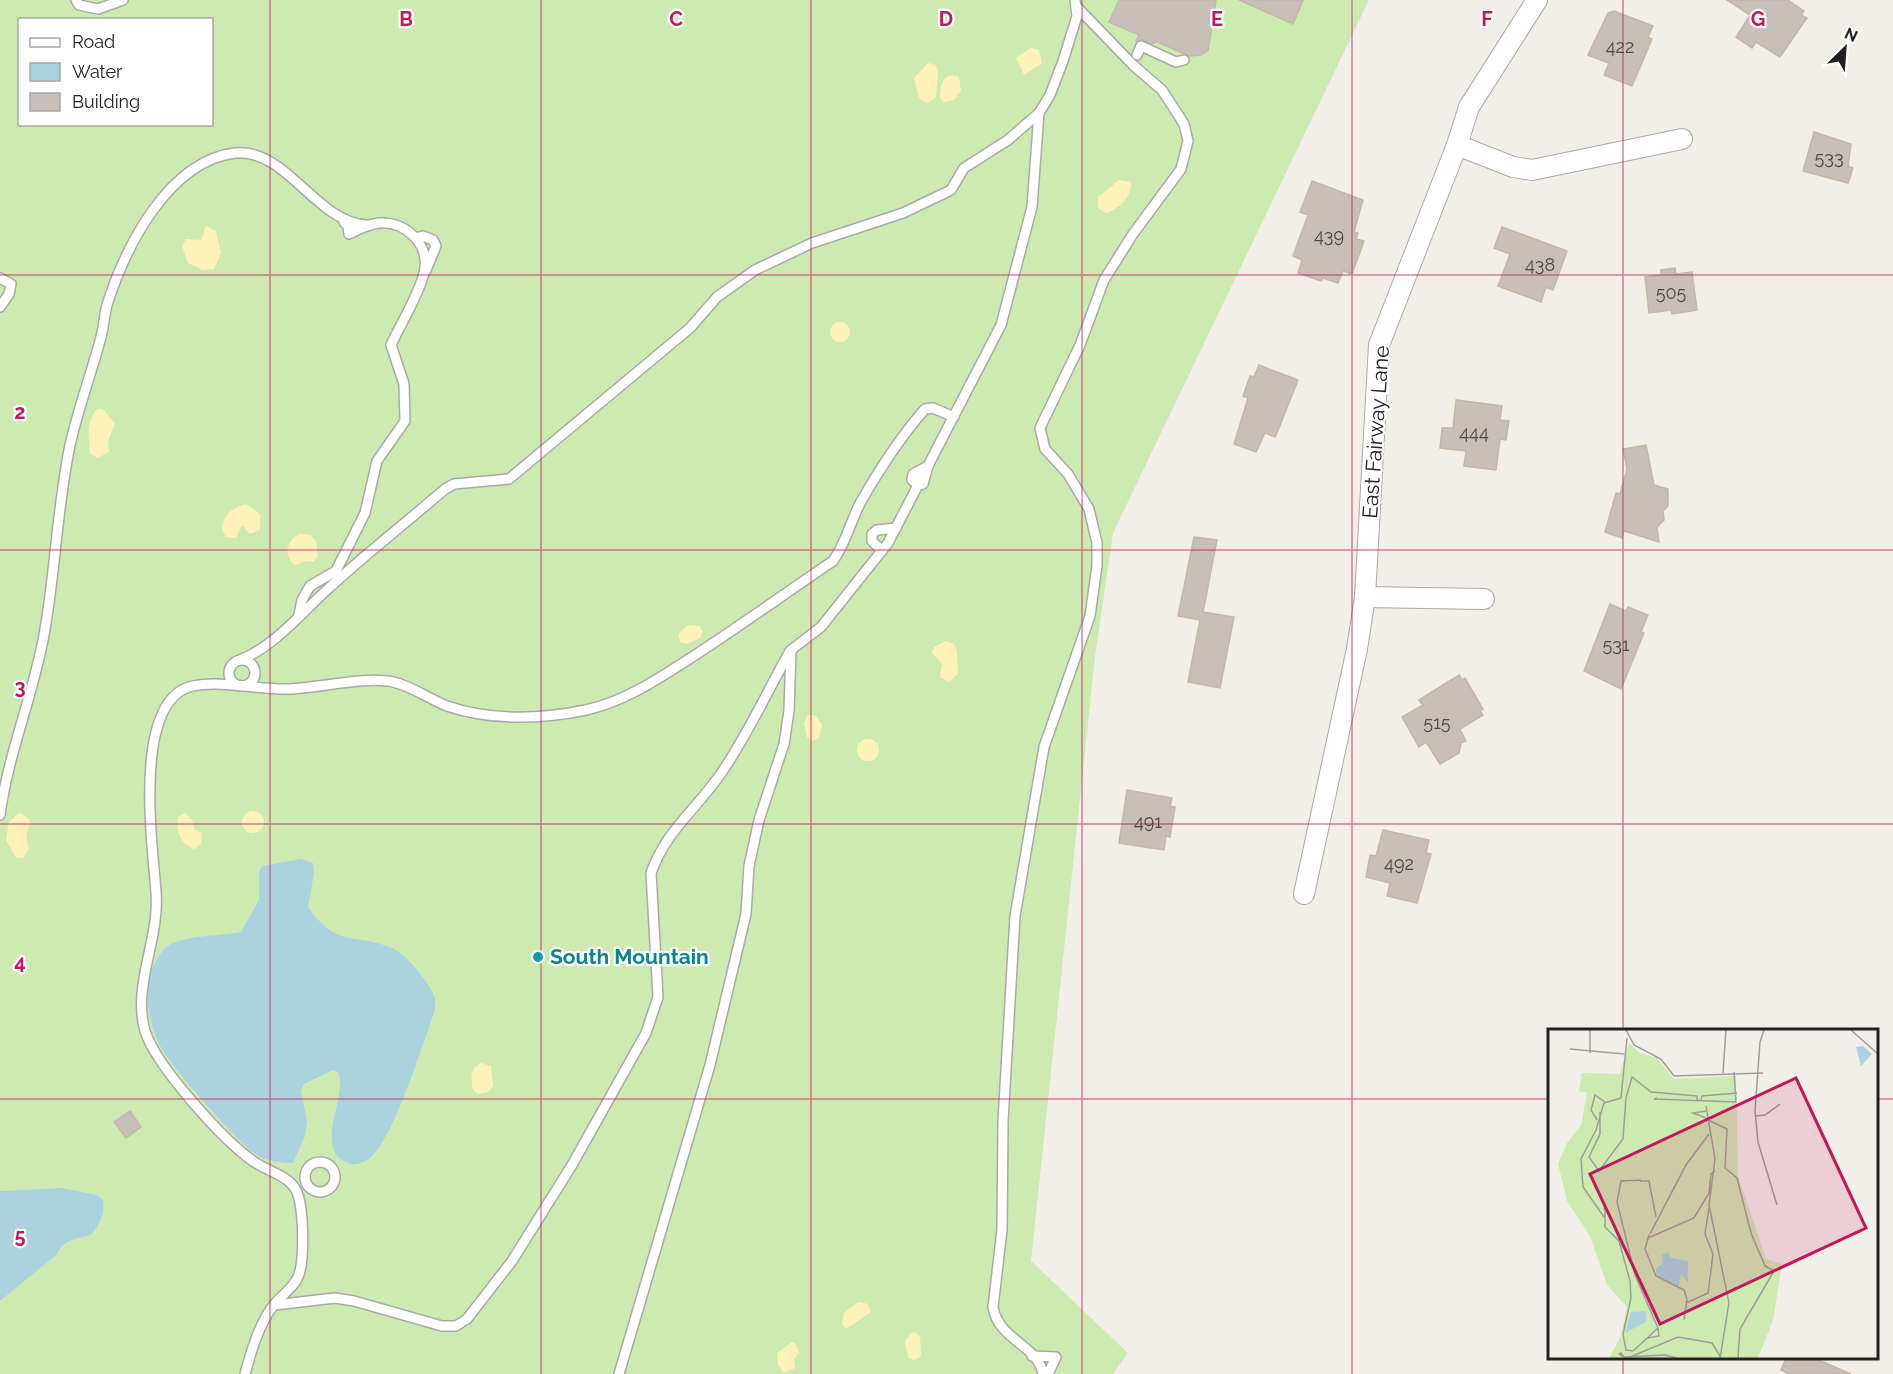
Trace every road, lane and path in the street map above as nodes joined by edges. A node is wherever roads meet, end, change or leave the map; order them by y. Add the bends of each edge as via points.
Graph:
1 (76, 0) edge
2 (123, 0) edge
3 (1537, 0) edge
4 (1077, 4) edge
5 (1123, 54) junction
6 (1137, 54) junction
7 (1184, 60) dead end
8 (1141, 72) junction
9 (1039, 113) junction
10 (1682, 139) dead end
11 (1457, 145) junction
12 (416, 238) junction
13 (424, 273) junction
14 (0, 279) edge
15 (0, 307) edge
16 (954, 417) junction
17 (896, 528) junction
18 (882, 551) junction
19 (327, 589) junction
20 (1365, 597) junction
21 (1484, 599) dead end
22 (308, 601) junction
23 (301, 613) junction
24 (791, 650) junction
25 (249, 659) junction
26 (229, 669) junction
27 (254, 683) junction
28 (216, 686) junction
29 (770, 686) junction
30 (790, 693) junction
31 (0, 815) edge
32 (1304, 894) dead end
33 (305, 1179) junction
34 (289, 1181) junction
35 (313, 1190) junction
36 (298, 1197) junction
37 (288, 1291) junction
38 (301, 1302) junction
39 (273, 1305) junction
40 (1032, 1356) junction
41 (245, 1374) edge
42 (619, 1374) edge
43 (1043, 1374) edge
44 (1048, 1374) edge

1 - 2 lane via 80,5 98,9
3 - 11 street, East Fairway Lane via 1469,107
4 - 5 lane
4 - 9 lane via 1063,61
5 - 6 lane
5 - 8 lane
6 - 7 lane via 1141,46 1176,62
6 - 8 lane via 1143,63
8 - 40 lane via 1162,90 1184,124 1187,154 1181,169 1104,280 1080,345 1040,428 1045,449 1068,474 1089,509 1097,543 1097,566 1090,616 1044,747 1014,936 1003,1121 1002,1230 993,1307 1002,1330
9 - 16 lane via 1032,207 1001,325
9 - 19 lane via 1008,140 964,168 951,190 903,213 812,243 755,270 717,297 690,328 509,479 454,484 445,489
10 - 11 street via 1532,170 1513,167
11 - 20 street, East Fairway Lane via 1379,345
12 - 13 lane via 425,257
12 - 13 lane via 423,236 436,246
12 - 31 lane via 399,225 380,223 349,234 343,221 285,172 264,160 237,153 210,159 166,194 142,228 118,276 81,399 69,452 44,635
13 - 22 lane via 391,345 404,384 405,421 377,461 365,513 336,571 310,586
14 - 15 lane via 11,284
16 - 17 lane
16 - 27 lane via 933,408 925,409 914,421 863,498 843,547 833,561 726,636 630,695 589,709 537,716 484,715 463,711 391,681 287,689
17 - 18 lane
17 - 18 lane via 872,534 872,541
18 - 24 lane via 821,627
19 - 22 lane
19 - 23 lane via 314,607
20 - 21 street
20 - 32 street, East Fairway Lane
22 - 23 lane
23 - 25 lane
24 - 29 lane
24 - 30 lane
25 - 26 lane via 234,662
25 - 27 lane via 255,670
26 - 27 lane via 232,682 240,686
26 - 28 lane
27 - 28 lane
28 - 34 lane via 192,686 170,701 151,756 148,801 158,909 143,981 144,1026 149,1042 172,1077 205,1114 252,1161
29 - 30 lane
29 - 38 lane via 721,773 670,832 651,873 658,997 646,1033 545,1210 484,1299 456,1326 441,1326 354,1300
30 - 42 lane via 784,744 759,820 749,866 746,914 710,1065
33 - 34 lane via 298,1183
33 - 35 lane
33 - 35 lane via 307,1169 315,1163 325,1163 333,1170 330,1188
34 - 36 lane
35 - 36 lane via 303,1191
36 - 37 lane via 301,1267 297,1282
37 - 38 lane via 284,1298 287,1301
37 - 39 lane
38 - 39 lane
39 - 41 lane
40 - 43 lane
40 - 44 lane via 1056,1357

